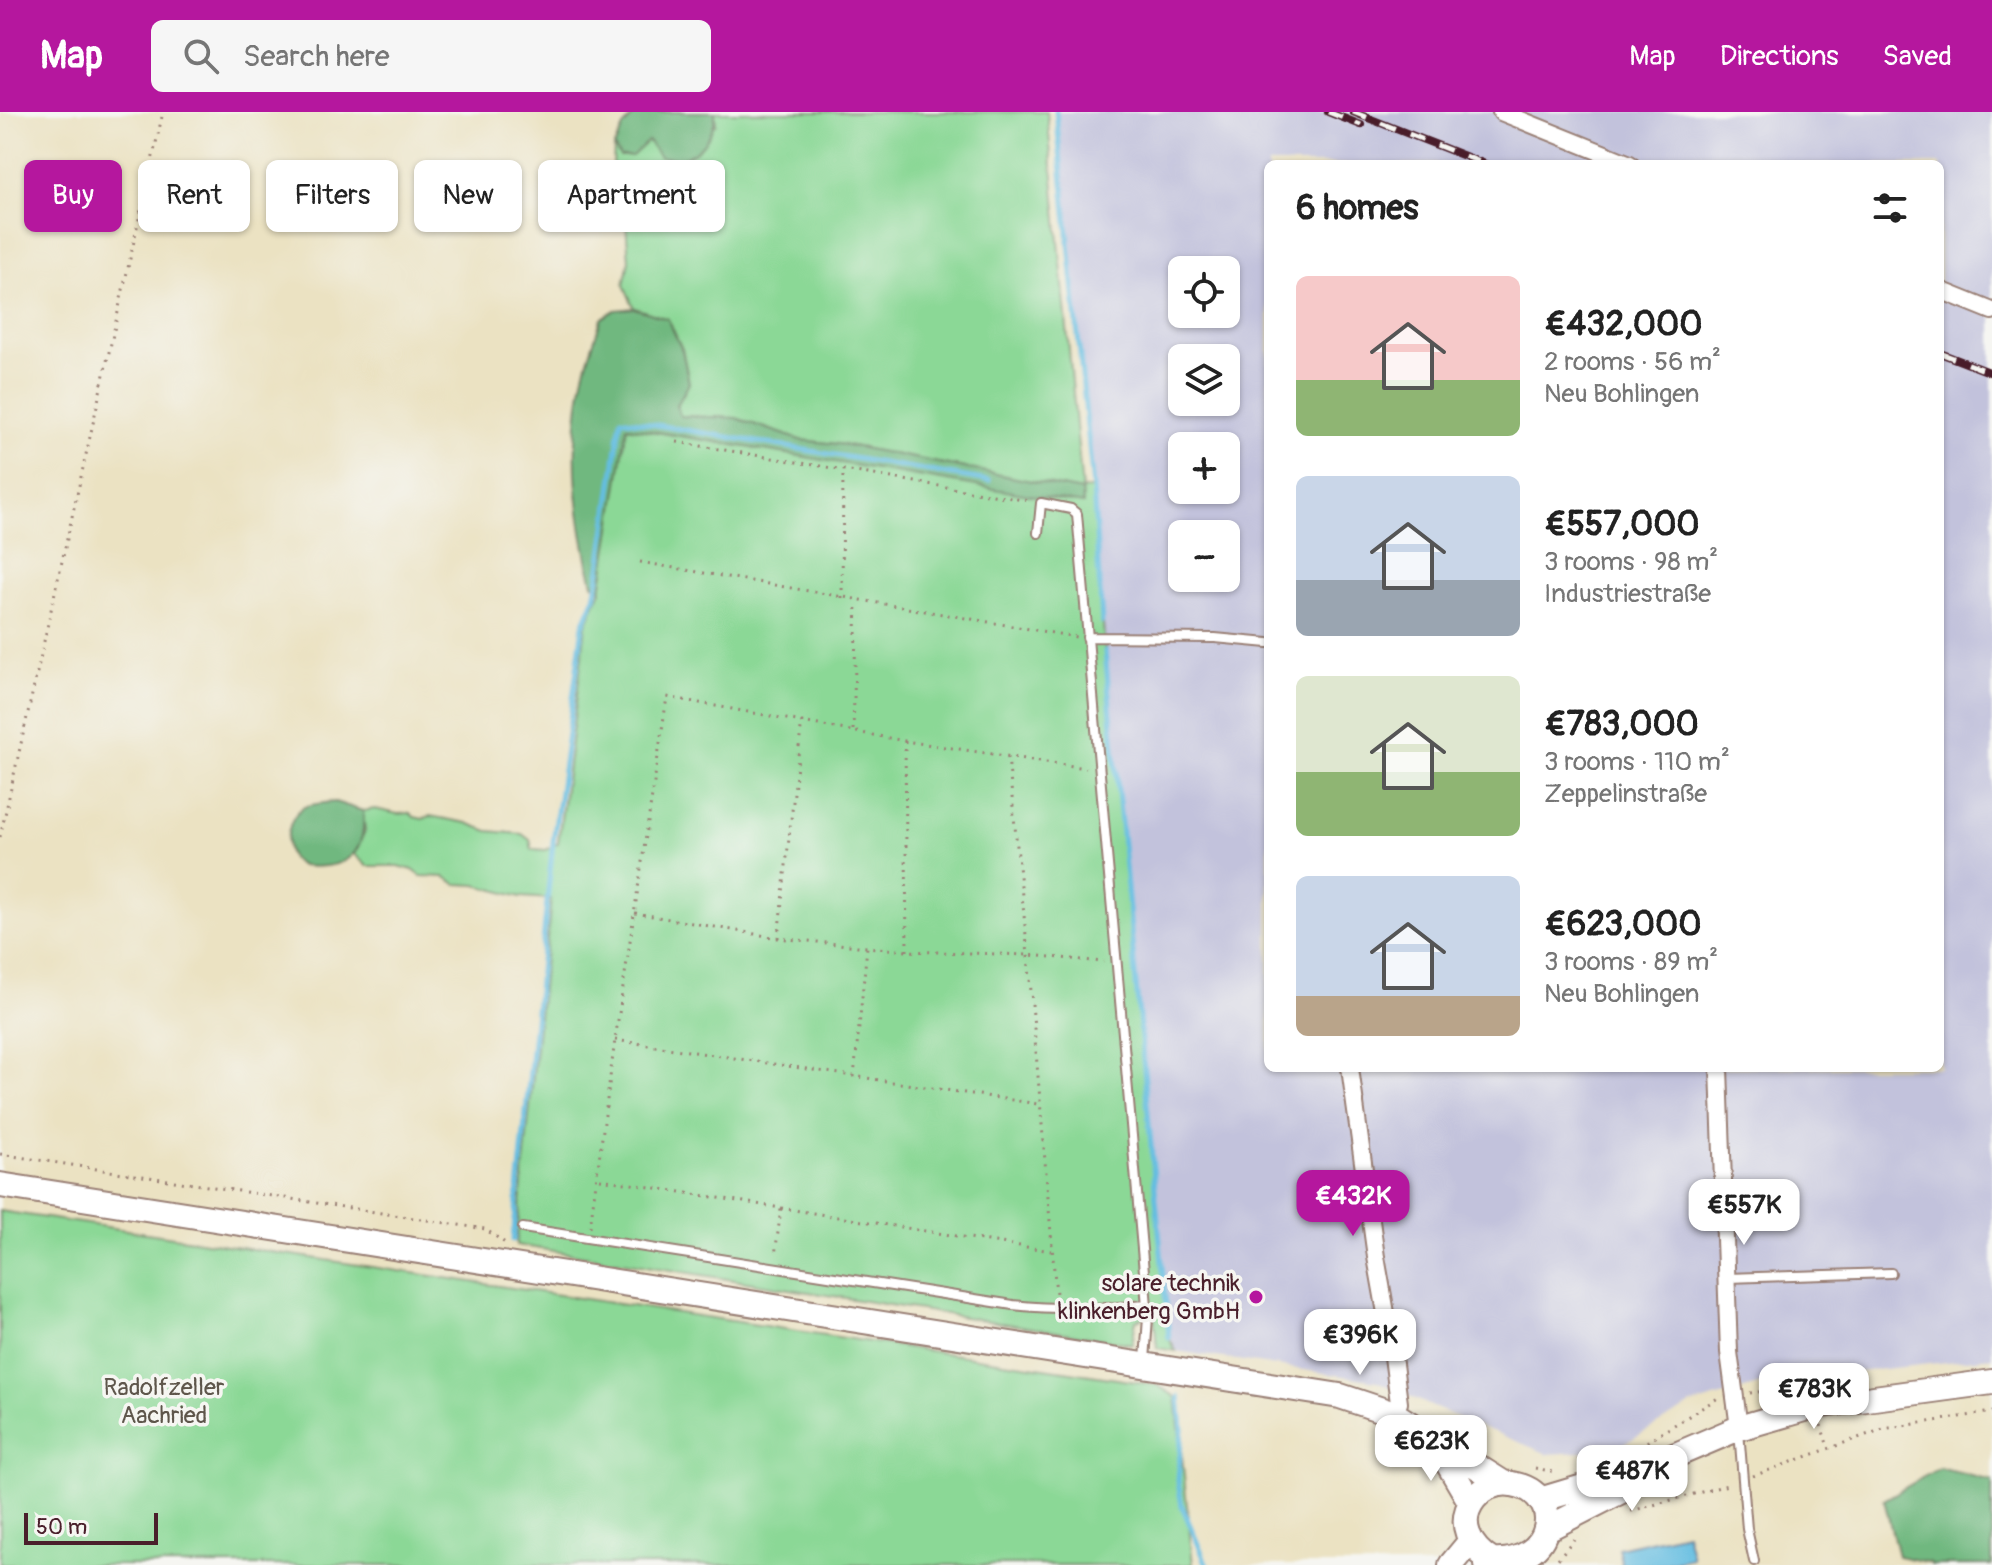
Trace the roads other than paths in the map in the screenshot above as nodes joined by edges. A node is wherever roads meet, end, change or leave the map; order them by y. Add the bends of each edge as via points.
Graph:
1 (1501, 112) edge
2 (1620, 160) edge
3 (1944, 292) edge
4 (1992, 311) edge
5 (1038, 533) dead end
6 (1087, 637) junction
7 (1264, 643) edge
8 (1351, 1072) edge
9 (1719, 1072) edge
10 (0, 1185) edge
11 (523, 1228) dead end
12 (1891, 1273) dead end
13 (1726, 1278) junction
14 (1146, 1305) junction
15 (1145, 1366) junction
16 (1992, 1382) edge
17 (1394, 1414) junction
18 (1739, 1428) junction
19 (1432, 1438) junction
20 (1637, 1460) junction
21 (1503, 1483) junction
22 (1540, 1500) junction
23 (1471, 1503) junction
24 (1547, 1529) junction
25 (1470, 1542) junction
26 (1754, 1561) dead end
27 (1489, 1563) edge
28 (1451, 1565) edge

1 - 2 street
3 - 4 street
5 - 6 lane via 1041,503 1077,514
6 - 7 lane
6 - 14 lane
8 - 17 street via 1399,1403
9 - 13 street
10 - 15 main road
11 - 14 lane via 1013,1305 1058,1310
12 - 13 lane
13 - 18 street
14 - 15 lane
15 - 17 main road via 1340,1396
16 - 18 main road via 1815,1406
17 - 19 main road
18 - 20 main road
18 - 26 lane
19 - 21 main road
19 - 23 main road
20 - 22 main road
20 - 24 main road via 1627,1488
21 - 22 main road via 1522,1486
21 - 23 main road via 1481,1492
22 - 24 main road
23 - 25 main road via 1466,1528
24 - 27 main road via 1534,1553 1521,1562
25 - 27 main road
25 - 28 main road

